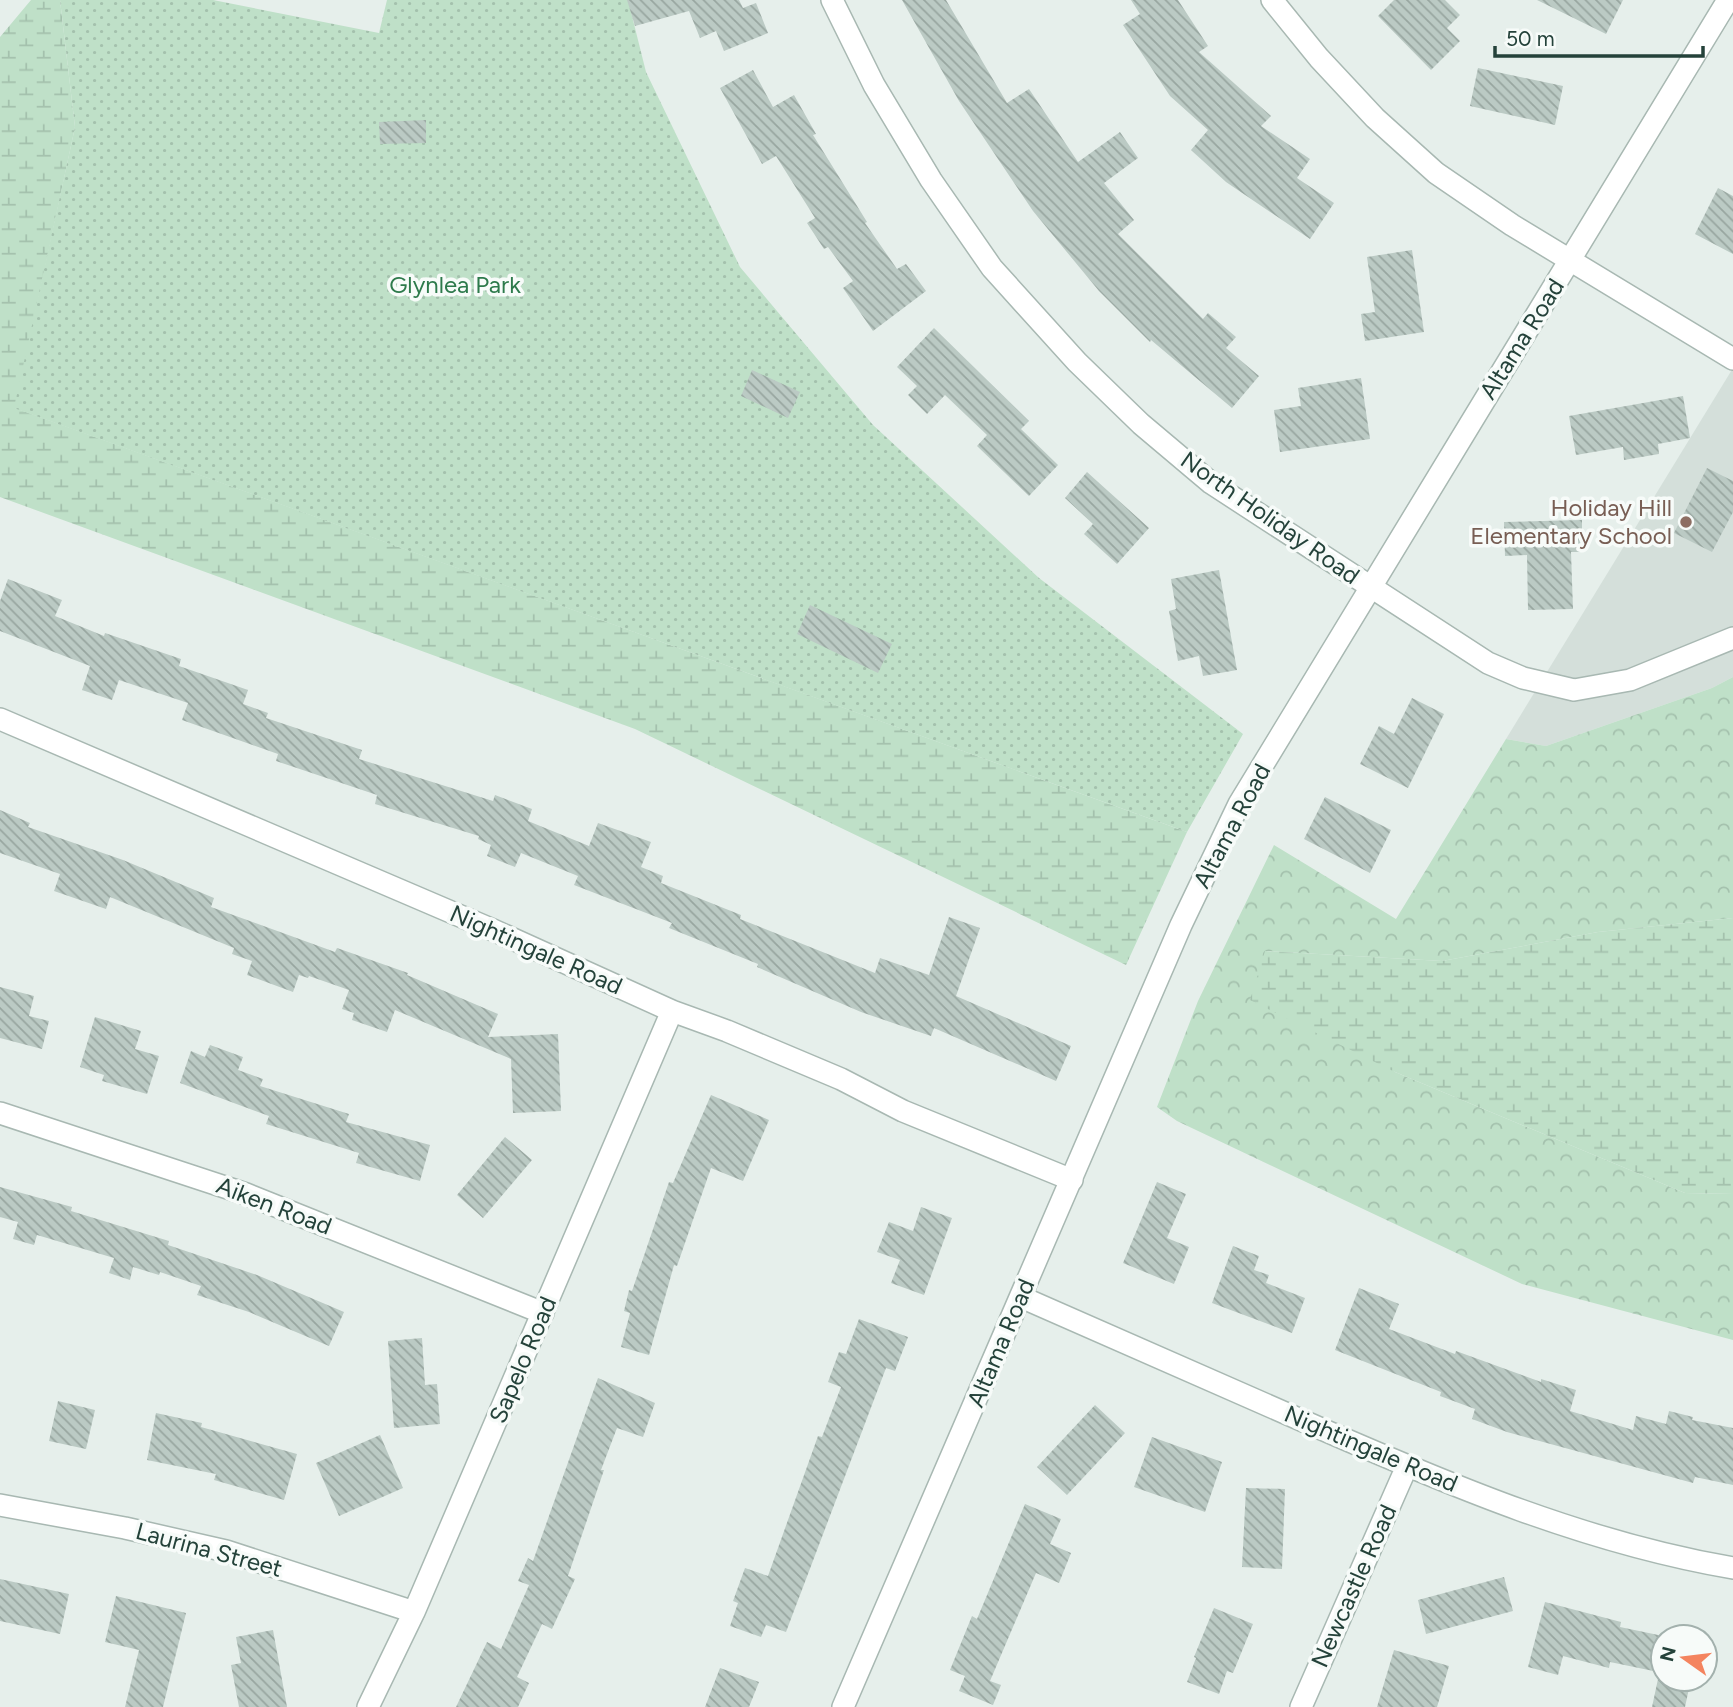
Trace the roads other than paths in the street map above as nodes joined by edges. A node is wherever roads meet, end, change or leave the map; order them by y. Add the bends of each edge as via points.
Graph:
1 (832, 0) edge
2 (1272, 0) edge
3 (1728, 0) edge
4 (1569, 261) junction
5 (1733, 359) edge
6 (1370, 586) junction
7 (1733, 638) edge
8 (0, 719) edge
9 (672, 1011) junction
10 (0, 1113) edge
11 (1072, 1180) junction
12 (1021, 1297) junction
13 (543, 1313) junction
14 (1406, 1466) junction
15 (0, 1505) edge
16 (1733, 1568) edge
17 (414, 1612) junction
18 (368, 1707) edge
19 (843, 1707) edge
20 (1301, 1707) edge

1 - 6 street, North Holiday Road via 874,85 931,180 992,268 1077,362 1211,484
2 - 4 street via 1375,118 1436,173
3 - 4 street, Altama Road
4 - 5 street
4 - 6 street, Altama Road
6 - 7 street, North Holiday Road via 1488,663 1523,678 1574,690 1630,680
6 - 11 street, Altama Road via 1226,829
8 - 9 street, Nightingale Road
9 - 11 street, Nightingale Road via 816,1068 903,1111
9 - 13 street, Sapelo Road
10 - 13 street, Aiken Road via 246,1194
11 - 12 street, Altama Road
12 - 14 street, Nightingale Road
12 - 19 street, Altama Road
13 - 17 street, Sapelo Road
14 - 16 street, Nightingale Road via 1605,1539
14 - 20 street, Newcastle Road
15 - 17 street, Laurina Street via 226,1551
17 - 18 street, Sapelo Road

